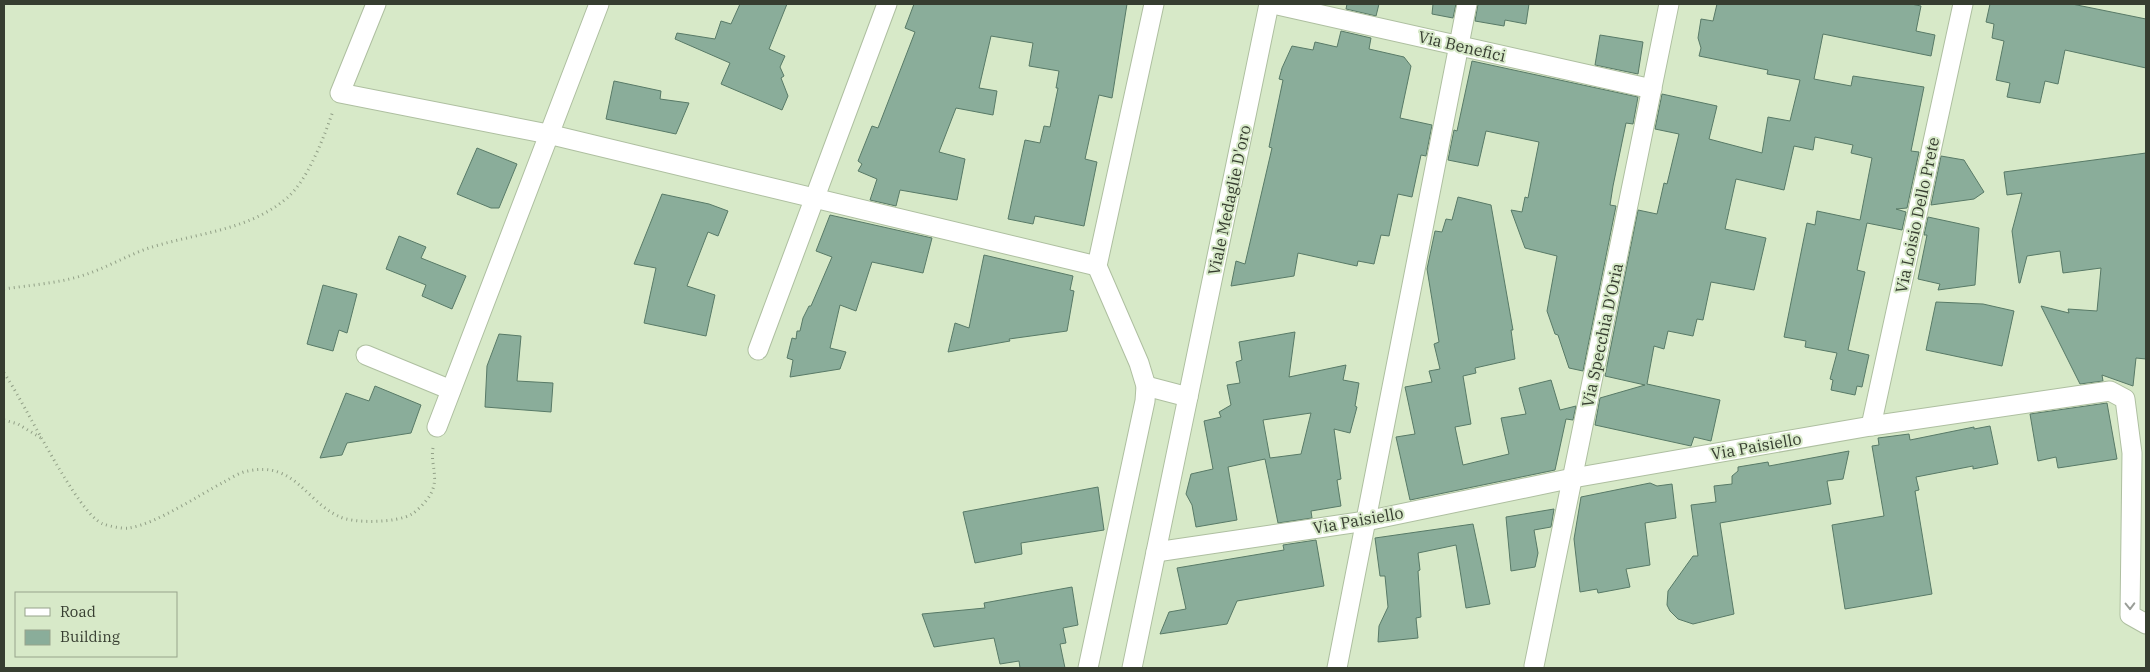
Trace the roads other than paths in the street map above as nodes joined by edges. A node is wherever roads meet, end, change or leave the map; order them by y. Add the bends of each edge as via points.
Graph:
1 (376, 4) edge
2 (599, 4) edge
3 (887, 4) edge
4 (1154, 4) edge
5 (1271, 4) edge
6 (1468, 4) edge
7 (1669, 4) edge
8 (1963, 4) edge
9 (1458, 45) junction
10 (1652, 89) junction
11 (548, 134) junction
12 (814, 199) junction
13 (1097, 266) junction
14 (758, 350) dead end
15 (366, 355) dead end
16 (1146, 386) junction
17 (451, 390) junction
18 (1188, 397) junction
19 (1871, 426) junction
20 (437, 427) road end
21 (1573, 478) junction
22 (1366, 521) junction
23 (1156, 552) junction
24 (2146, 624) edge
25 (1534, 666) dead end
26 (1088, 668) edge
27 (1132, 668) edge
28 (1337, 668) edge

1 - 11 street via 340,94
2 - 11 street
3 - 12 street
4 - 13 street
5 - 9 street, Via Benefici
5 - 18 street, Viale Medaglie D'oro
6 - 9 street
7 - 10 street, Via Specchia D'Oria
8 - 19 street, Via Loisio Dello Prete
9 - 10 street, Via Benefici
9 - 22 street
10 - 21 street, Via Specchia D'Oria
11 - 12 street
11 - 17 street
12 - 13 street
12 - 14 street
13 - 16 street
15 - 17 street
16 - 18 street
16 - 26 street
17 - 20 street
18 - 23 street, Viale Medaglie D'oro
19 - 21 street, Via Paisiello
19 -> 24 street, Via Paisiello via 2090,393 2110,392 2125,399 2132,453 2130,615
21 - 22 street, Via Paisiello
21 - 25 street, Via Specchia D'Oria
22 - 23 street, Via Paisiello
22 - 28 street
23 - 27 street, Viale Medaglie D'oro

